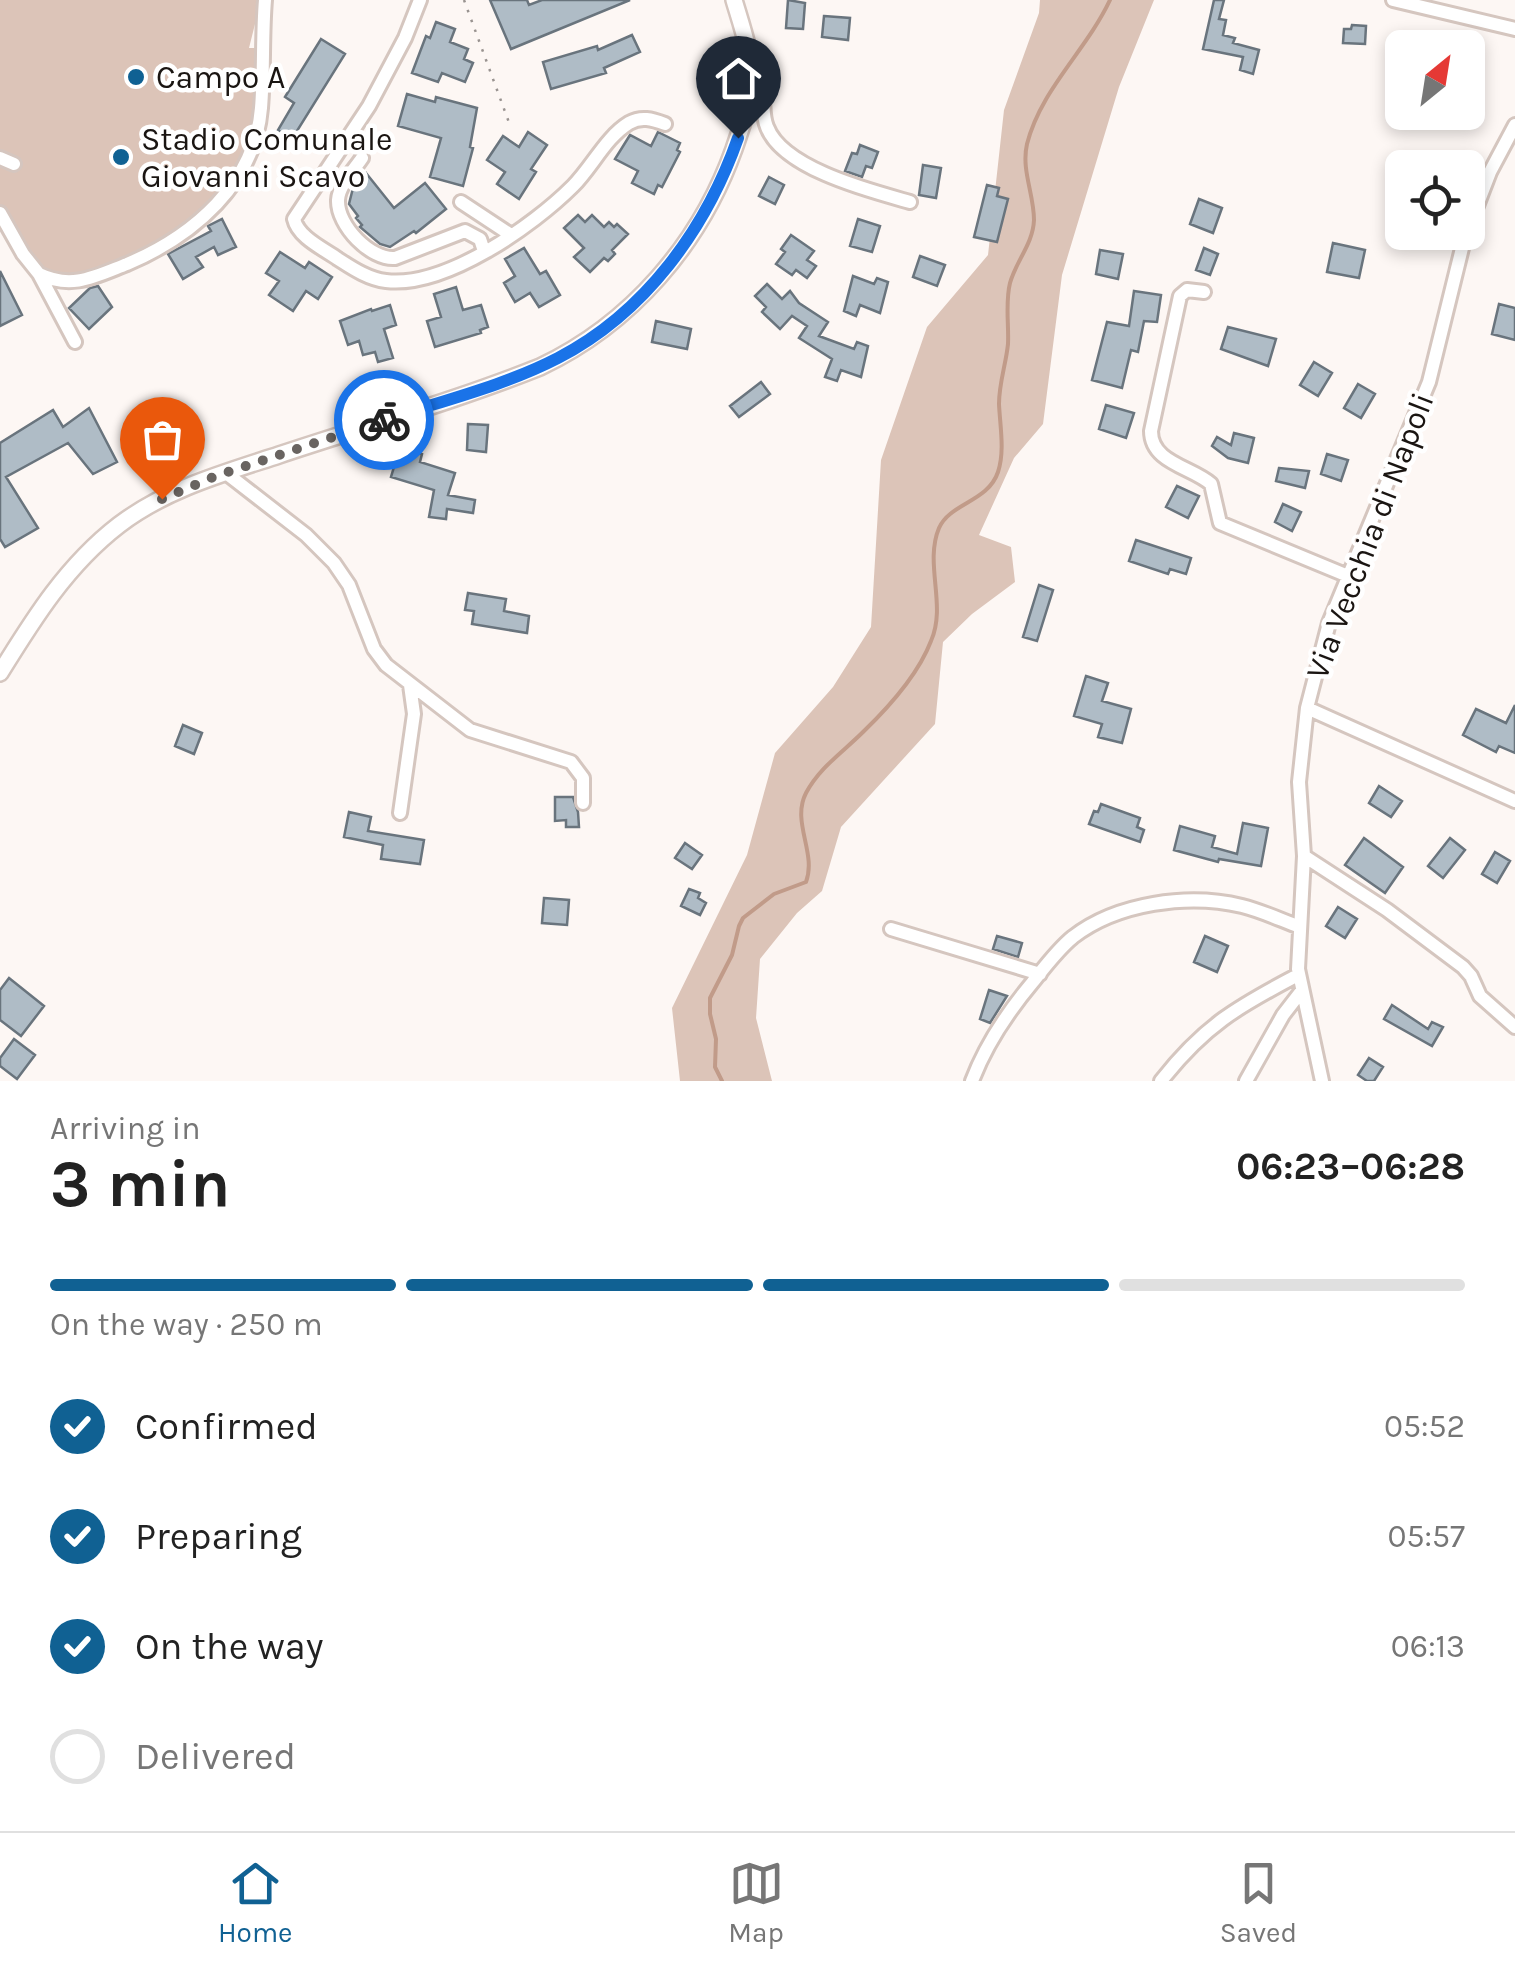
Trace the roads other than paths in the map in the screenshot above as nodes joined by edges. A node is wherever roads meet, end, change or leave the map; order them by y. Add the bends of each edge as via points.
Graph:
1 (265, 0) edge
2 (420, 0) edge
3 (734, 0) edge
4 (1393, 0) edge
5 (1515, 29) edge
6 (751, 78) junction
7 (665, 124) dead end
8 (1515, 125) edge
9 (0, 158) edge
10 (362, 158) dead end
11 (14, 164) dead end
12 (1485, 185) edge
13 (461, 202) dead end
14 (910, 202) dead end
15 (0, 213) edge
16 (511, 235) junction
17 (1462, 250) edge
18 (484, 251) junction
19 (39, 274) junction
20 (1204, 292) dead end
21 (75, 342) dead end
22 (226, 473) junction
23 (1348, 576) junction
24 (0, 671) edge
25 (410, 685) junction
26 (1308, 708) junction
27 (1515, 800) edge
28 (583, 803) dead end
29 (400, 813) dead end
30 (1304, 856) junction
31 (1300, 927) junction
32 (891, 929) dead end
33 (1040, 974) junction
34 (1298, 975) junction
35 (1300, 993) junction
36 (1515, 1027) edge
37 (972, 1081) edge
38 (1161, 1081) edge
39 (1246, 1081) edge
40 (1322, 1081) edge

1 - 19 street via 260,116 231,191 134,261 76,283
2 - 18 street via 376,92 294,224 349,266 380,280 422,277
3 - 6 main road
4 - 5 street
6 - 14 street via 763,91 769,132 790,153 842,181
6 - 22 main road via 742,126 712,197 657,280 605,328 528,371
7 - 16 street via 643,118 627,124 566,192
8 - 12 street, Via Vecchia di Napoli
9 - 11 street
10 - 18 street via 338,203 347,225 372,252 396,258 464,230 480,239
13 - 16 street
15 - 19 street
16 - 18 street
17 - 23 street, Via Vecchia di Napoli via 1428,382
19 - 21 street
20 - 23 street via 1186,290 1179,300 1151,432 1154,446 1212,484 1220,523
22 - 24 main road via 162,499 110,532 56,587
22 - 25 street via 327,554 349,585 376,652
23 - 26 street, Via Vecchia di Napoli
25 - 28 street via 470,730 571,762 583,778
25 - 29 street via 414,714
26 - 27 street
26 - 30 street, Via Vecchia di Napoli via 1298,782
30 - 31 street, Via Vecchia di Napoli
30 - 36 street via 1463,967 1480,996
31 - 33 street via 1227,904 1150,906 1081,931
31 - 34 street, Via Vecchia di Napoli
32 - 33 street
33 - 37 street via 993,1036
34 - 35 street, Via Vecchia di Napoli
34 - 38 street via 1216,1021
35 - 39 street
35 - 40 street, Via Vecchia di Napoli

